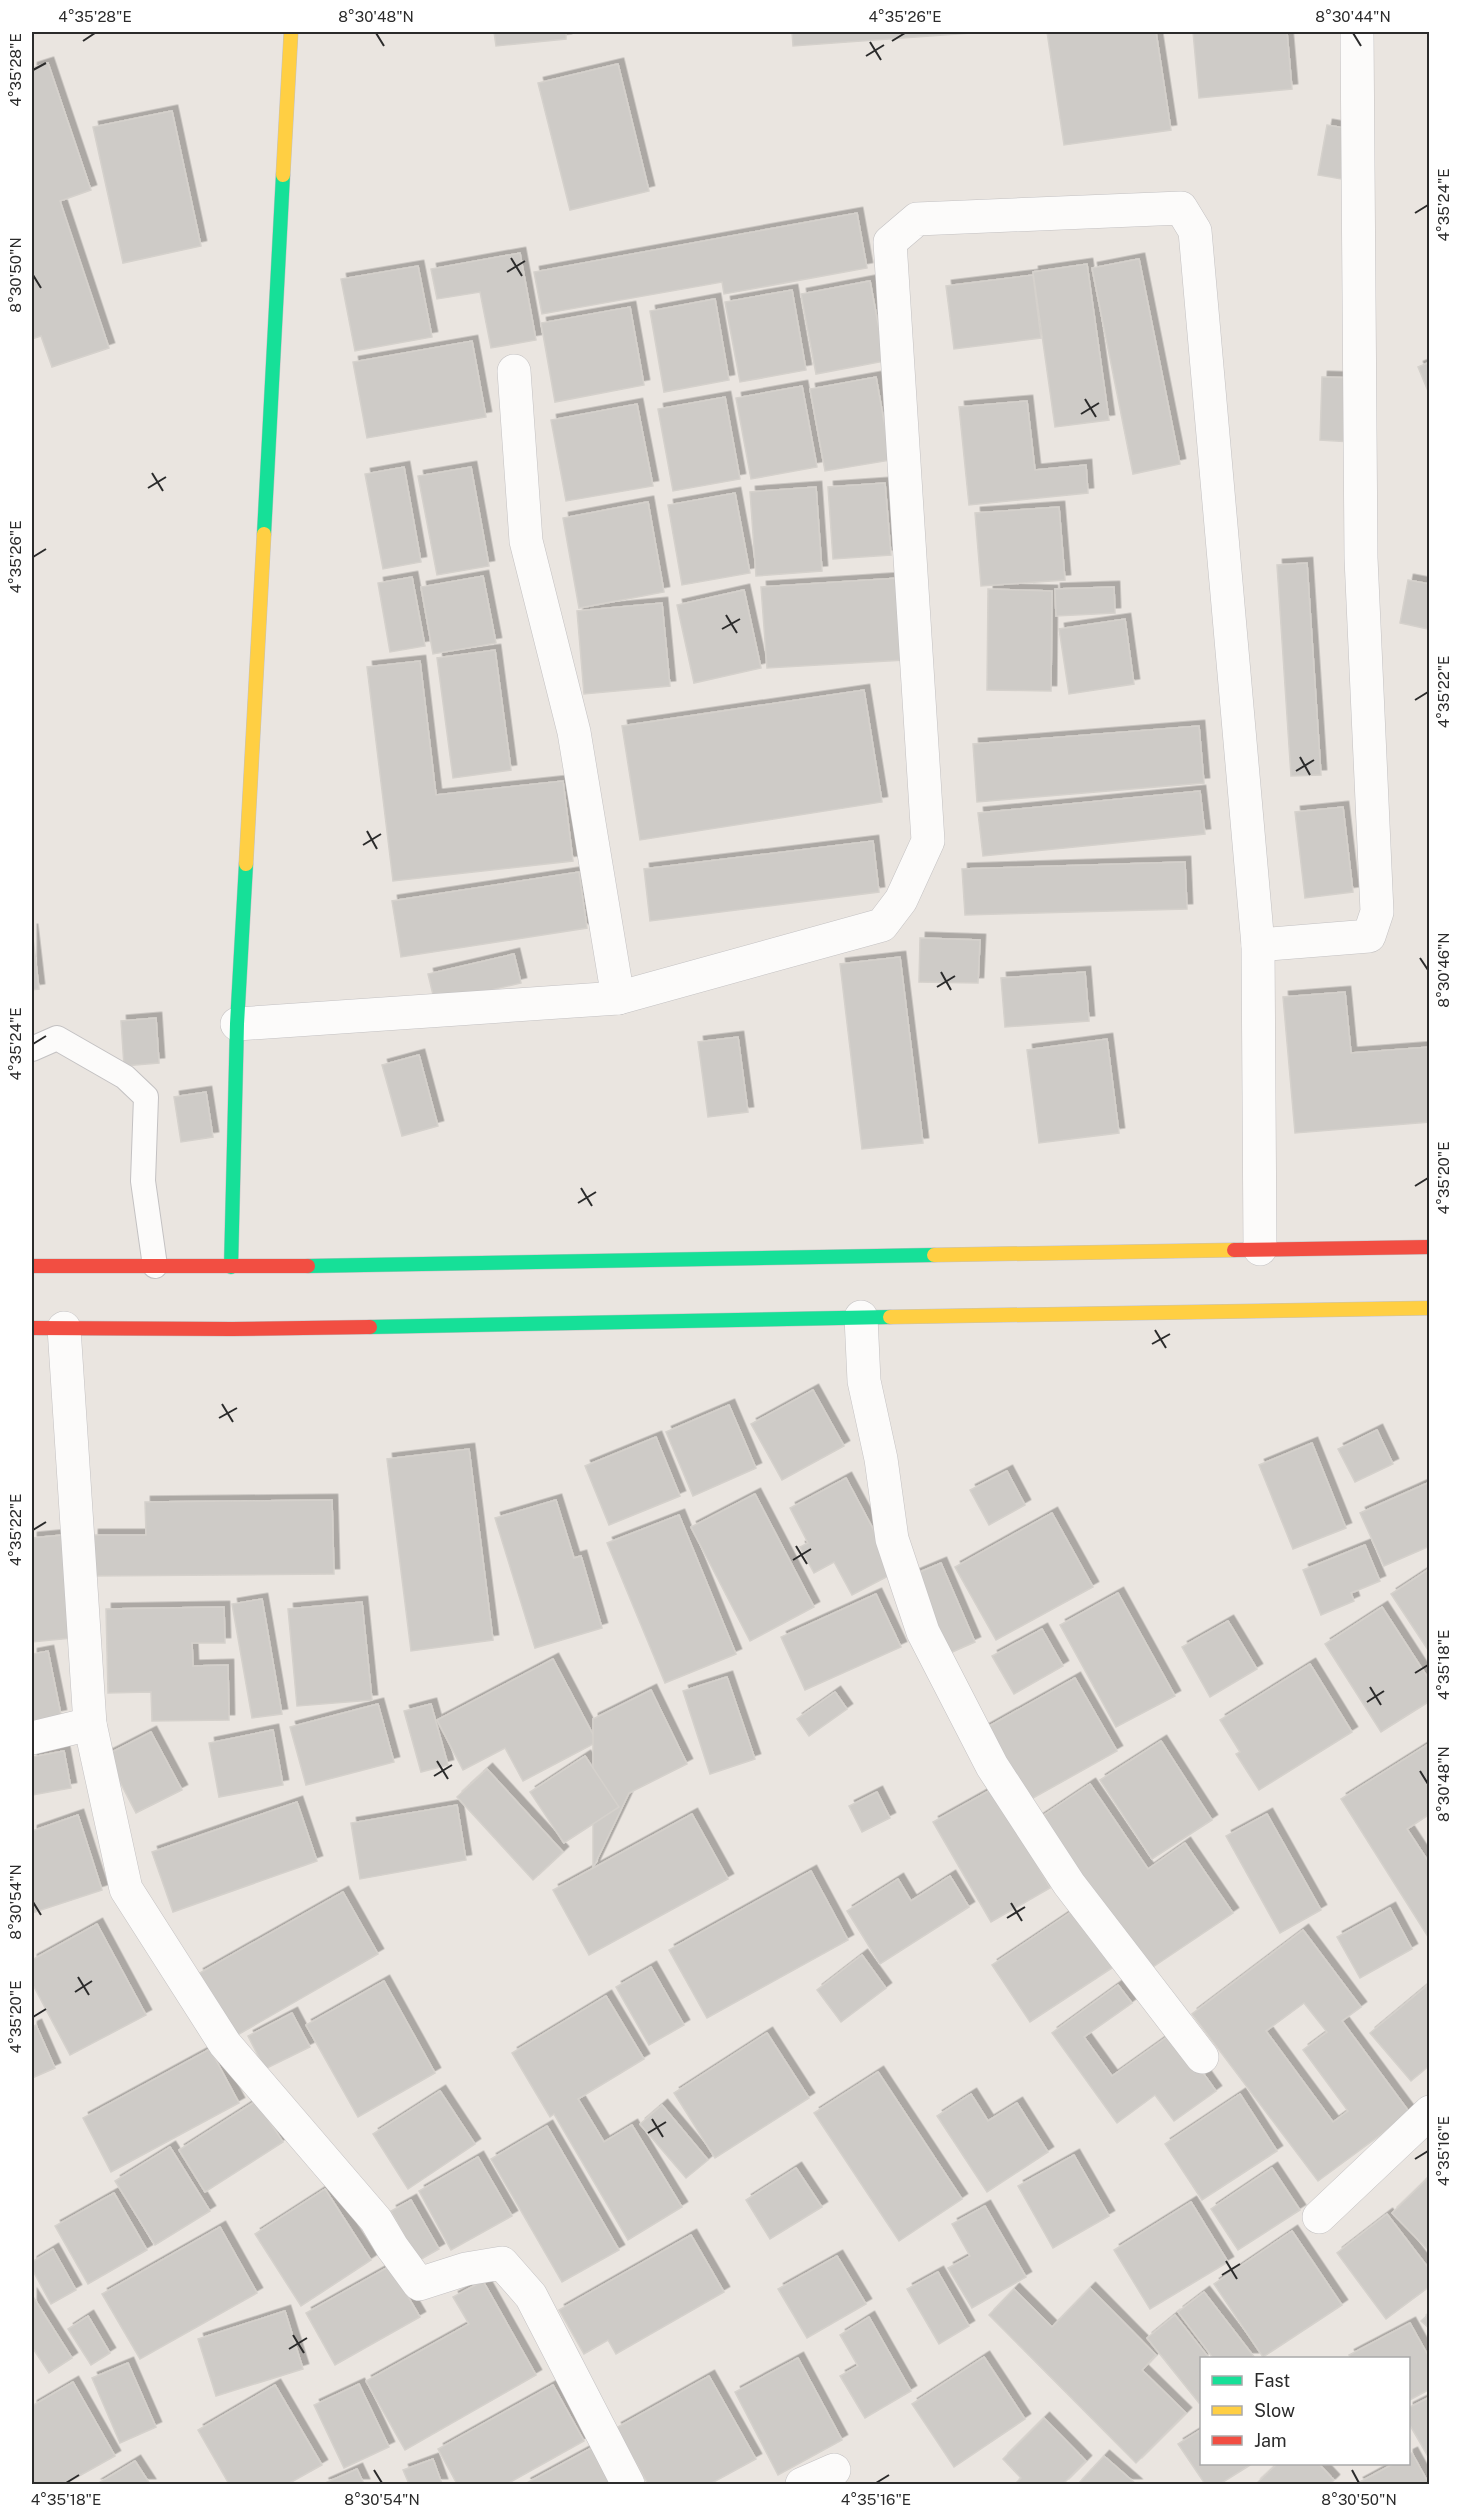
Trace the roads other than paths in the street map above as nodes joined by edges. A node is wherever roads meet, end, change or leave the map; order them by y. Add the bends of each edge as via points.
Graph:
1 (291, 32) edge
2 (1357, 32) edge
3 (514, 371) dead end
4 (1258, 945) junction
5 (618, 998) junction
6 (237, 1024) junction
7 (32, 1049) edge
8 (1430, 1247) edge
9 (1260, 1249) junction
10 (32, 1266) edge
11 (155, 1266) junction
12 (231, 1267) junction
13 (1430, 1308) edge
14 (861, 1317) junction
15 (32, 1328) edge
16 (64, 1328) junction
17 (90, 1724) junction
18 (32, 1738) edge
19 (1202, 2057) dead end
20 (1430, 2112) edge
21 (1319, 2217) dead end
22 (834, 2470) dead end
23 (628, 2484) edge
24 (802, 2484) edge

1 - 6 main road
2 - 4 street via 1361,558 1377,912 1369,936
3 - 5 street via 526,541 574,732
4 - 5 street via 1195,231 1181,208 917,219 890,242 928,841 901,900 882,925
4 - 9 street
5 - 6 street
6 - 12 main road
7 - 11 lane via 57,1038 125,1077 146,1097 143,1181
8 - 9 main road
9 - 12 main road
10 - 11 main road
11 - 12 main road
13 - 14 main road
14 - 16 main road
14 - 19 street via 864,1381 881,1459 892,1539 923,1632 992,1766 1069,1884
15 - 16 main road
16 - 17 street
17 - 18 street
17 - 23 street via 126,1889 225,2044 376,2220 419,2284 466,2269 502,2263 531,2296
20 - 21 street
22 - 24 street

